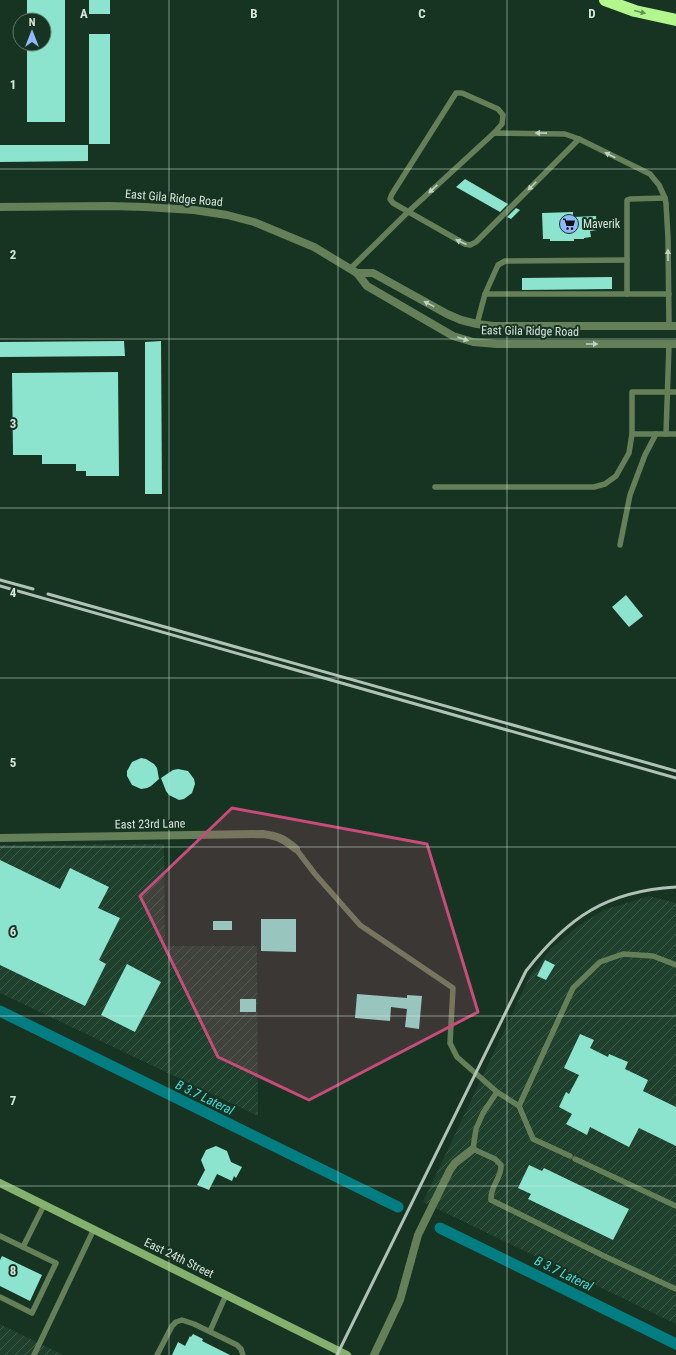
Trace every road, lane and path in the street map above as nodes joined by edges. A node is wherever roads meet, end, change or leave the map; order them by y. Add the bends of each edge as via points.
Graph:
1 (605, 0) edge
2 (676, 20) edge
3 (494, 133) junction
4 (579, 139) junction
5 (665, 198) junction
6 (0, 207) edge
7 (408, 212) junction
8 (627, 260) junction
9 (354, 271) junction
10 (485, 294) junction
11 (627, 294) junction
12 (669, 294) junction
13 (477, 324) junction
14 (672, 326) edge
15 (672, 344) edge
16 (667, 392) junction
17 (676, 392) edge
18 (632, 434) junction
19 (656, 434) junction
20 (666, 434) junction
21 (676, 434) edge
22 (435, 487) dead end
23 (620, 544) dead end
24 (0, 838) edge
25 (296, 848) joint
26 (676, 964) edge
27 (497, 1092) junction
28 (519, 1106) junction
29 (473, 1149) junction
30 (0, 1183) edge
31 (44, 1205) junction
32 (676, 1206) edge
33 (94, 1229) junction
34 (1, 1238) edge
35 (23, 1247) junction
36 (676, 1289) edge
37 (226, 1295) junction
38 (0, 1296) edge
39 (210, 1331) junction
40 (34, 1355) edge
41 (157, 1355) edge
42 (243, 1355) edge
43 (347, 1355) edge
44 (374, 1355) edge

1 -> 2 highway via 635,11
4 -> 3 lane via 565,134
3 -> 7 lane
3 - 7 lane via 502,124 503,116 498,109 462,92 456,93 392,194 390,199 393,203
5 -> 4 lane via 660,185 650,174
4 -> 7 lane via 476,242 470,245
5 - 8 lane via 627,200
12 -> 5 lane
6 - 9 street, East Gila Ridge Road via 145,207 227,214 283,233 314,247
7 - 9 lane
8 - 10 lane via 505,261 498,265
8 - 11 lane
13 -> 9 street, East Gila Ridge Road via 447,314 373,273
9 -> 15 street, East Gila Ridge Road via 367,286 453,336 472,342
10 - 11 lane
10 - 13 lane
11 - 12 lane
12 - 14 lane
13 - 14 street, East Gila Ridge Road
15 - 16 lane
16 - 17 lane
16 - 18 lane via 632,392
16 - 20 lane
18 - 19 lane
18 - 22 lane via 629,453 616,476 605,484 594,487
19 - 20 lane
19 - 23 lane via 630,495
20 - 21 lane
24 - 25 street, East 23rd Lane via 263,834 284,839
25 - 27 lane via 315,874 360,925 452,988 450,1043 457,1057
26 - 28 lane via 653,956 623,954 600,962 572,988
27 - 28 lane
27 - 29 lane via 476,1129
28 - 32 lane via 533,1139
29 - 36 lane via 501,1164 491,1200
29 - 44 street via 450,1170 418,1235 400,1300
30 - 31 main road, East 24th Street
31 - 33 main road, East 24th Street
31 - 35 lane
33 - 37 main road, East 24th Street
33 - 40 lane
34 - 35 lane
35 - 38 lane via 56,1263 32,1313
37 - 39 lane
37 - 43 main road, East 24th Street
39 - 41 lane via 188,1321 176,1322
39 - 42 lane via 237,1345

